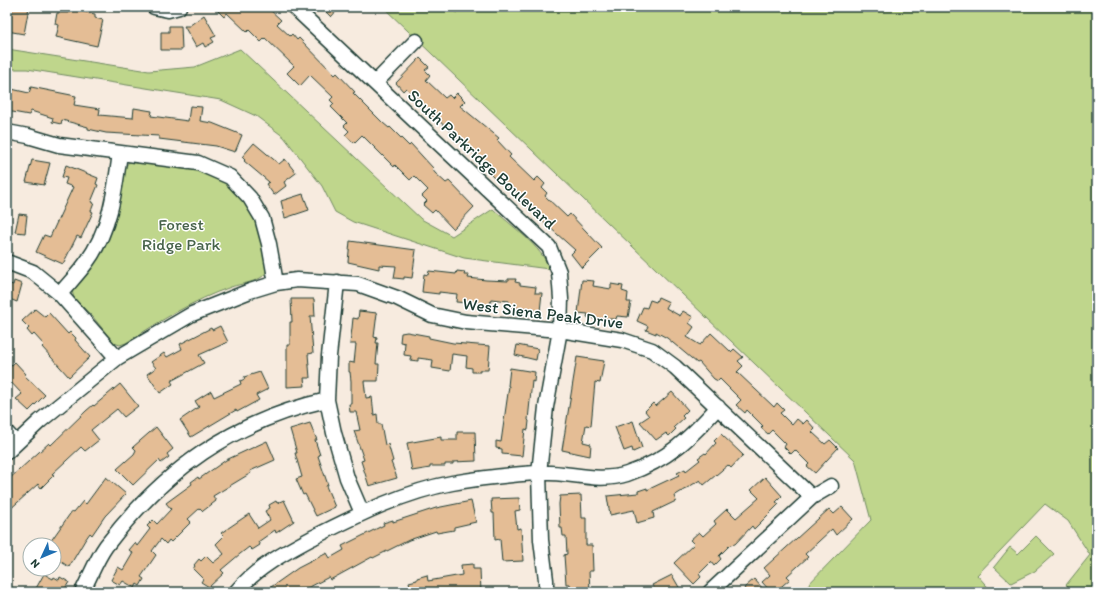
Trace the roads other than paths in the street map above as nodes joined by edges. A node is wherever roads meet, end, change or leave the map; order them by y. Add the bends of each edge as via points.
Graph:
1 (154, 7) edge
2 (179, 7) edge
3 (294, 7) edge
4 (416, 41) dead end
5 (375, 83) junction
6 (7, 132) edge
7 (120, 153) junction
8 (7, 262) edge
9 (337, 282) junction
10 (276, 283) junction
11 (60, 294) junction
12 (560, 330) junction
13 (117, 358) junction
14 (327, 400) junction
15 (718, 407) junction
16 (10, 443) edge
17 (539, 473) junction
18 (831, 486) dead end
19 (812, 497) junction
20 (362, 512) junction
21 (82, 592) edge
22 (236, 592) edge
23 (546, 592) edge
24 (710, 592) edge

1 - 2 street via 168,10
3 - 5 street, South Parkridge Boulevard
4 - 5 street
5 - 12 street, South Parkridge Boulevard via 549,247 559,272
6 - 7 street via 59,145
7 - 10 street via 198,163 230,177 250,198 262,218
7 - 11 street via 115,195 106,227 87,262
8 - 11 street via 33,272
9 - 10 street, West Siena Peak Drive via 296,280
9 - 12 street, West Siena Peak Drive via 358,284 397,298 432,315 466,322
9 - 14 street
10 - 13 street, West Siena Peak Drive via 192,314
11 - 13 street
12 - 15 street, West Siena Peak Drive via 622,340 652,350 675,367
12 - 17 street, South Parkridge Boulevard via 546,407
13 - 16 street, West Siena Peak Drive
14 - 20 street via 347,478
14 - 21 street via 300,406 256,423 207,448 175,472 139,508 106,548
15 - 17 street via 676,450 651,465 624,474 591,478
15 - 19 street, West Siena Peak Drive
17 - 20 street via 451,483
17 - 23 street, South Parkridge Boulevard
18 - 19 street
19 - 24 street
20 - 22 street via 280,555 244,582

